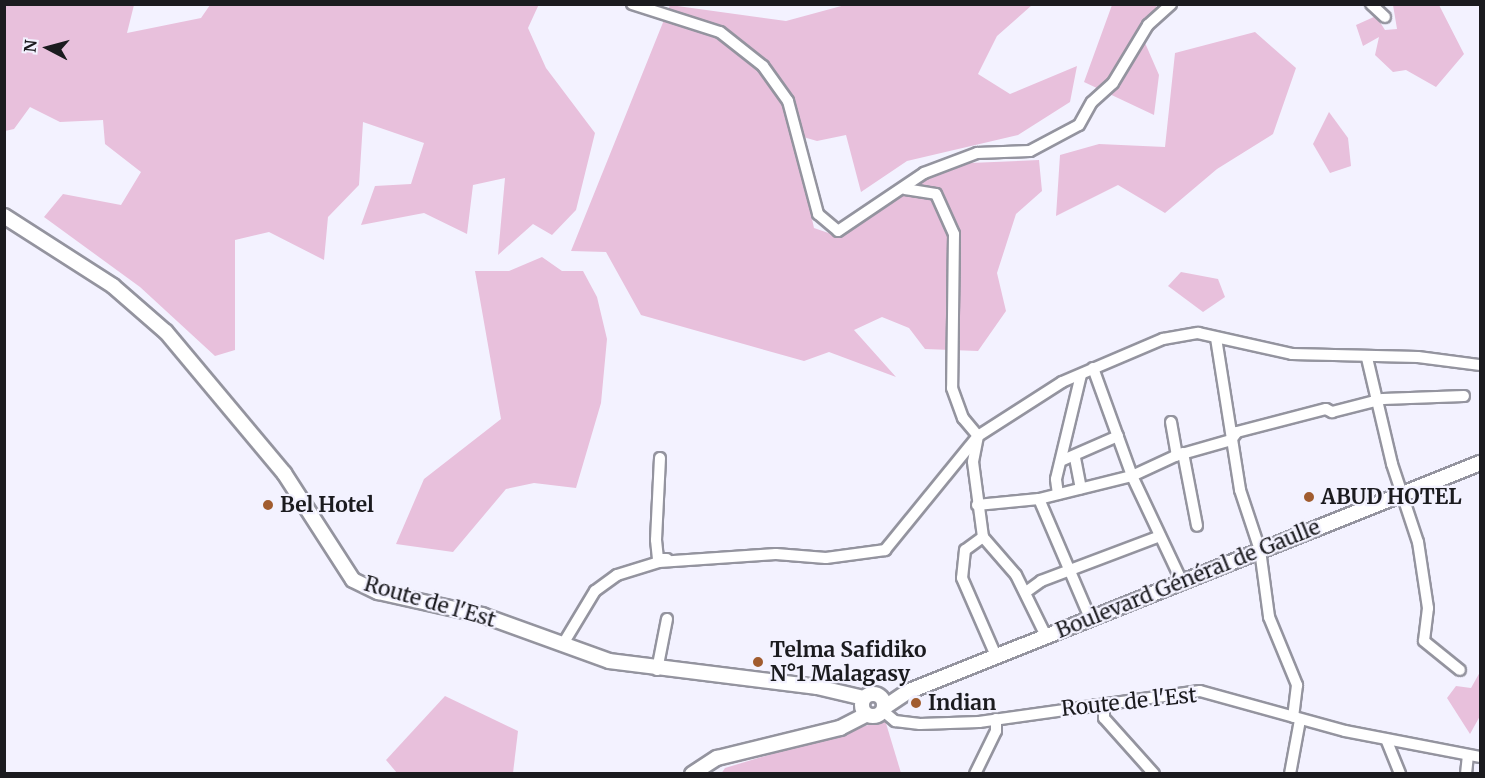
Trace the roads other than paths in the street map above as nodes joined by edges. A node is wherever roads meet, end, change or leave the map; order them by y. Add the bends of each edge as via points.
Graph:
1 (632, 4) edge
2 (1171, 4) edge
3 (1371, 4) edge
4 (1384, 16) dead end
5 (905, 189) junction
6 (4, 216) edge
7 (1216, 338) junction
8 (1367, 358) junction
9 (1480, 365) edge
10 (1093, 368) junction
11 (1081, 375) junction
12 (1464, 396) dead end
13 (1376, 402) junction
14 (1171, 422) dead end
15 (978, 436) junction
16 (1118, 436) junction
17 (1231, 440) junction
18 (1180, 454) junction
19 (660, 458) dead end
20 (1075, 458) junction
21 (1063, 460) junction
22 (1480, 463) edge
23 (1132, 476) junction
24 (1081, 489) junction
25 (1405, 491) junction
26 (1058, 494) junction
27 (1039, 499) junction
28 (977, 505) junction
29 (1197, 526) dead end
30 (1160, 536) junction
31 (983, 537) junction
32 (1260, 550) junction
33 (676, 559) junction
34 (1069, 571) junction
35 (1182, 582) junction
36 (1026, 592) junction
37 (1090, 618) junction
38 (667, 619) dead end
39 (1046, 636) junction
40 (563, 644) junction
41 (998, 658) junction
42 (657, 670) junction
43 (1460, 670) dead end
44 (896, 697) junction
45 (867, 703) junction
46 (1087, 706) junction
47 (884, 709) junction
48 (1296, 718) junction
49 (996, 719) junction
50 (1386, 739) junction
51 (1468, 755) junction
52 (1480, 757) edge
53 (692, 774) edge
54 (975, 774) edge
55 (1154, 774) edge
56 (1290, 774) edge
57 (1400, 774) edge
58 (1466, 774) edge

1 - 5 street via 720,32 763,66 788,101 818,214 838,231
2 - 5 street via 1148,25 1113,83 1092,102 1079,125 1030,152 977,153 924,173
3 - 4 street
5 - 15 street via 936,194 954,234 952,388 963,418
6 - 40 main road, Route de l'Est via 113,286 166,332 284,473 353,580
7 - 8 street via 1292,354
7 - 10 street via 1198,333 1163,339
7 - 17 street
8 - 9 street
8 - 13 street
10 - 11 street
10 - 16 street
11 - 15 street via 1046,391
11 - 21 street
12 - 13 street
13 - 17 street via 1236,432
13 - 25 street
14 - 18 street
15 - 28 street via 973,462
15 - 33 street via 885,549 826,558 776,554
16 - 20 street
16 - 23 street
17 - 18 street
17 - 32 street
18 - 23 street
18 - 29 street
19 - 33 street via 658,559
20 - 21 street
20 - 24 street
21 - 26 street
22 - 25 main road, Boulevard Général de Gaulle
23 - 24 street
23 - 30 street
24 - 26 street
25 - 32 main road, Boulevard Général de Gaulle
25 - 43 street via 1428,608 1424,641
26 - 27 street
27 - 28 street
27 - 34 street
28 - 31 street
30 - 34 street
30 - 35 street
31 - 36 street
31 - 41 street via 965,550 962,578
32 - 35 main road, Boulevard Général de Gaulle
32 - 48 street via 1269,617 1297,685
33 - 40 street via 617,575 595,591
34 - 36 street
34 - 37 street
35 - 37 main road, Boulevard Général de Gaulle
36 - 39 street
37 - 39 main road, Boulevard Général de Gaulle
38 - 42 street
39 - 41 main road, Boulevard Général de Gaulle
40 - 42 main road, Route de l'Est
41 - 44 main road, Boulevard Général de Gaulle
42 - 45 main road, Route de l'Est via 817,687
44 - 45 main road
44 - 47 main road, Boulevard Général de Gaulle
45 - 47 main road
45 - 47 main road
45 - 53 main road via 850,723 717,758
46 - 48 street, Route de l'Est via 1200,691
46 - 49 street, Route de l'Est
46 - 55 street via 1104,705 1104,718
47 - 49 street, Route de l'Est via 895,721 920,724
48 - 50 street, Route de l'Est
48 - 56 street
49 - 54 street via 996,731
50 - 51 street, Route de l'Est
50 - 57 street
51 - 52 street, Route de l'Est
51 - 58 street

